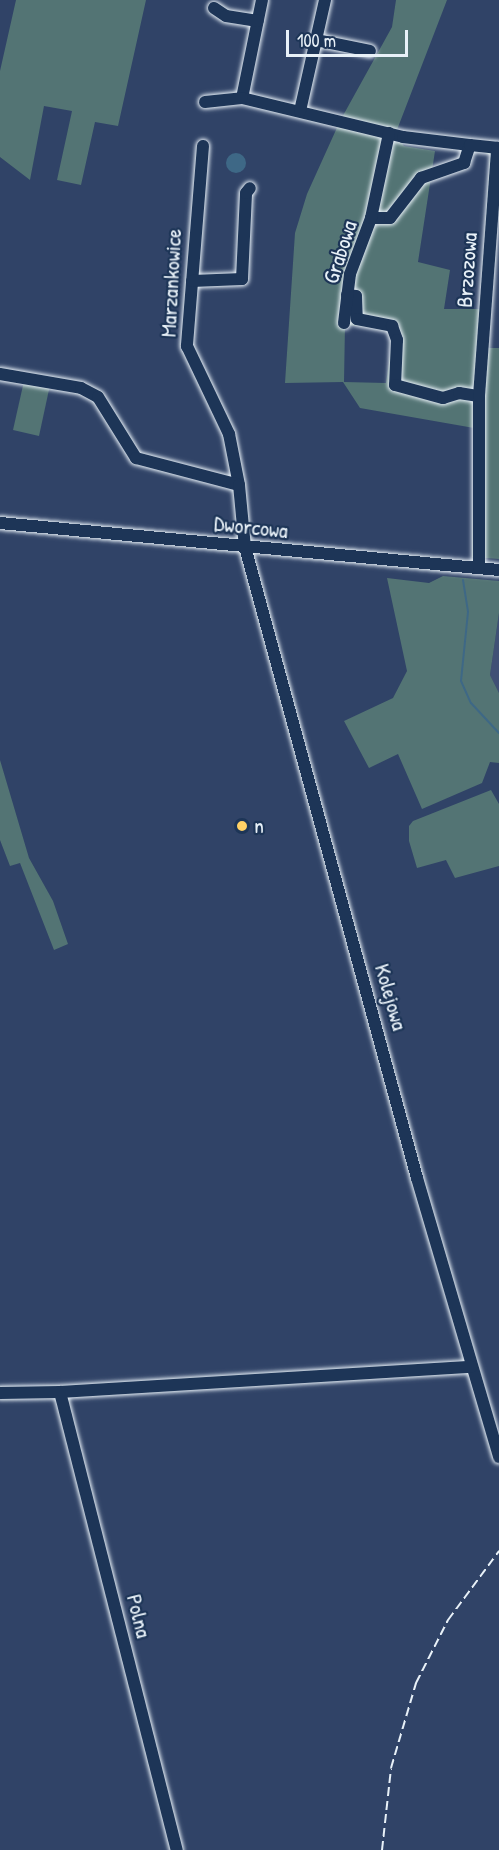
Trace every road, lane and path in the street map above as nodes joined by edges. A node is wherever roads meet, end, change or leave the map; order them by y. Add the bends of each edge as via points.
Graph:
1 (262, 0) edge
2 (325, 0) edge
3 (214, 8) dead end
4 (258, 21) junction
5 (316, 40) junction
6 (370, 51) dead end
7 (242, 98) junction
8 (205, 102) dead end
9 (300, 111) junction
10 (389, 133) junction
11 (471, 145) junction
12 (203, 146) dead end
13 (498, 148) edge
14 (250, 188) dead end
15 (371, 218) junction
16 (495, 232) edge
17 (192, 281) junction
18 (347, 294) junction
19 (344, 323) dead end
20 (0, 374) edge
21 (479, 396) junction
22 (239, 485) junction
23 (0, 523) edge
24 (245, 547) junction
25 (479, 568) junction
26 (499, 570) edge
27 (471, 1367) junction
28 (0, 1392) edge
29 (60, 1392) junction
30 (499, 1457) edge
31 (177, 1850) edge

1 - 4 street
2 - 5 street
3 - 4 street via 226,16
4 - 7 street
5 - 6 street
5 - 9 street
7 - 8 street
7 - 9 street
9 - 10 street
10 - 11 street
10 - 15 street
11 - 13 street
11 - 15 street, Grabowa via 464,163 421,178 390,218
12 - 17 street, Marzankowice
13 - 16 street, Brzozowa
14 - 17 street via 246,193 242,279
15 - 18 street, Grabowa via 352,267
16 - 21 street, Brzozowa
17 - 22 street, Marzankowice via 187,346 229,434
18 - 19 street, Grabowa
18 - 21 street via 356,296 357,319 392,326 397,340 394,385 443,398 459,393
20 - 22 street via 81,388 98,397 136,458
21 - 25 street, Brzozowa
22 - 24 street, Marzankowice
23 - 24 street, Dworcowa
24 - 25 street, Dworcowa
24 - 27 street, Kolejowa
25 - 26 street, Dworcowa
27 - 29 street
27 - 30 street, Kolejowa
28 - 29 street
29 - 31 street, Polna

